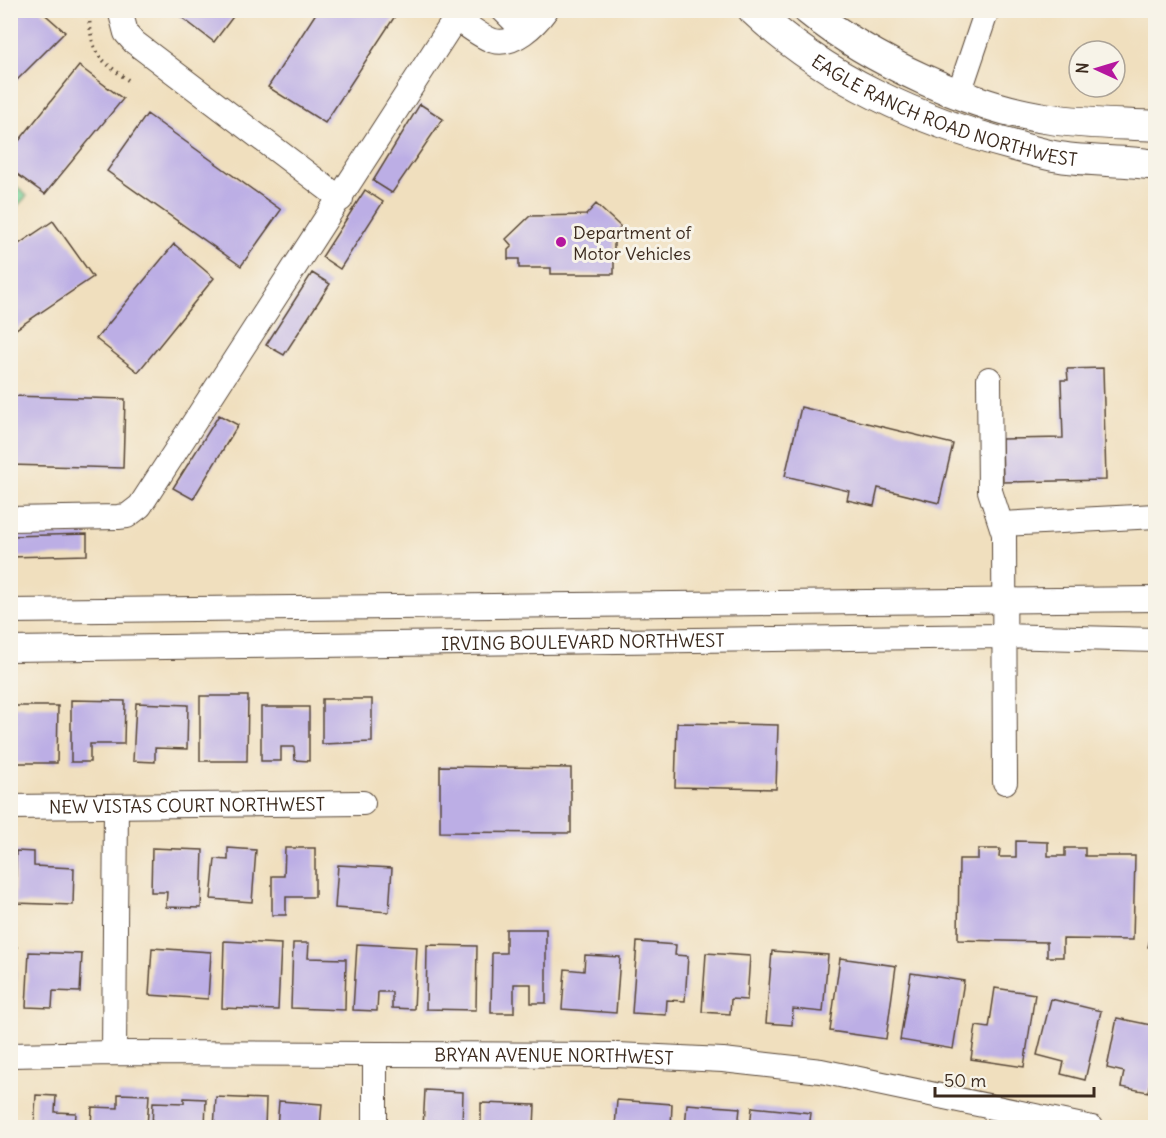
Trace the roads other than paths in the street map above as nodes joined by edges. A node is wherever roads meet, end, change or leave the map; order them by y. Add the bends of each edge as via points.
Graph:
1 (120, 10) edge
2 (503, 10) edge
3 (546, 10) edge
4 (753, 10) edge
5 (808, 10) edge
6 (987, 10) edge
7 (459, 14) edge
8 (519, 35) junction
9 (958, 96) junction
10 (1155, 126) edge
11 (1155, 165) edge
12 (341, 199) junction
13 (989, 379) dead end
14 (1155, 516) edge
15 (10, 519) edge
16 (1002, 524) junction
17 (1006, 599) junction
18 (1155, 599) edge
19 (10, 612) edge
20 (1003, 636) junction
21 (1155, 640) edge
22 (10, 649) edge
23 (1005, 782) dead end
24 (363, 803) dead end
25 (116, 806) junction
26 (10, 807) edge
27 (114, 1053) junction
28 (375, 1054) junction
29 (10, 1055) edge
30 (375, 1128) edge
31 (1092, 1128) edge

1 - 12 street via 126,33 134,42
2 - 8 street via 516,23
3 - 8 street
4 - 11 main road, EAGLE RANCH ROAD NORTHWEST via 822,63 894,104 978,137 1058,157
5 - 9 main road, EAGLE RANCH ROAD NORTHWEST via 837,34
6 - 9 street
7 - 8 street via 493,41
7 - 12 street
9 - 10 main road, EAGLE RANCH ROAD NORTHWEST via 1049,119
12 - 15 street via 134,512 118,517
13 - 16 street via 990,491
14 - 16 street
16 - 17 street
17 - 18 street, IRVING BOULEVARD NORTHWEST
17 - 19 street, IRVING BOULEVARD NORTHWEST
17 - 20 street
20 - 21 street, IRVING BOULEVARD NORTHWEST
20 - 22 street, IRVING BOULEVARD NORTHWEST
20 - 23 street
24 - 25 street, NEW VISTAS COURT NORTHWEST
25 - 26 street, NEW VISTAS COURT NORTHWEST
25 - 27 street
27 - 28 street, BRYAN AVENUE NORTHWEST
27 - 29 street, BRYAN AVENUE NORTHWEST
28 - 30 street
28 - 31 street, BRYAN AVENUE NORTHWEST via 617,1055 723,1060 821,1071

